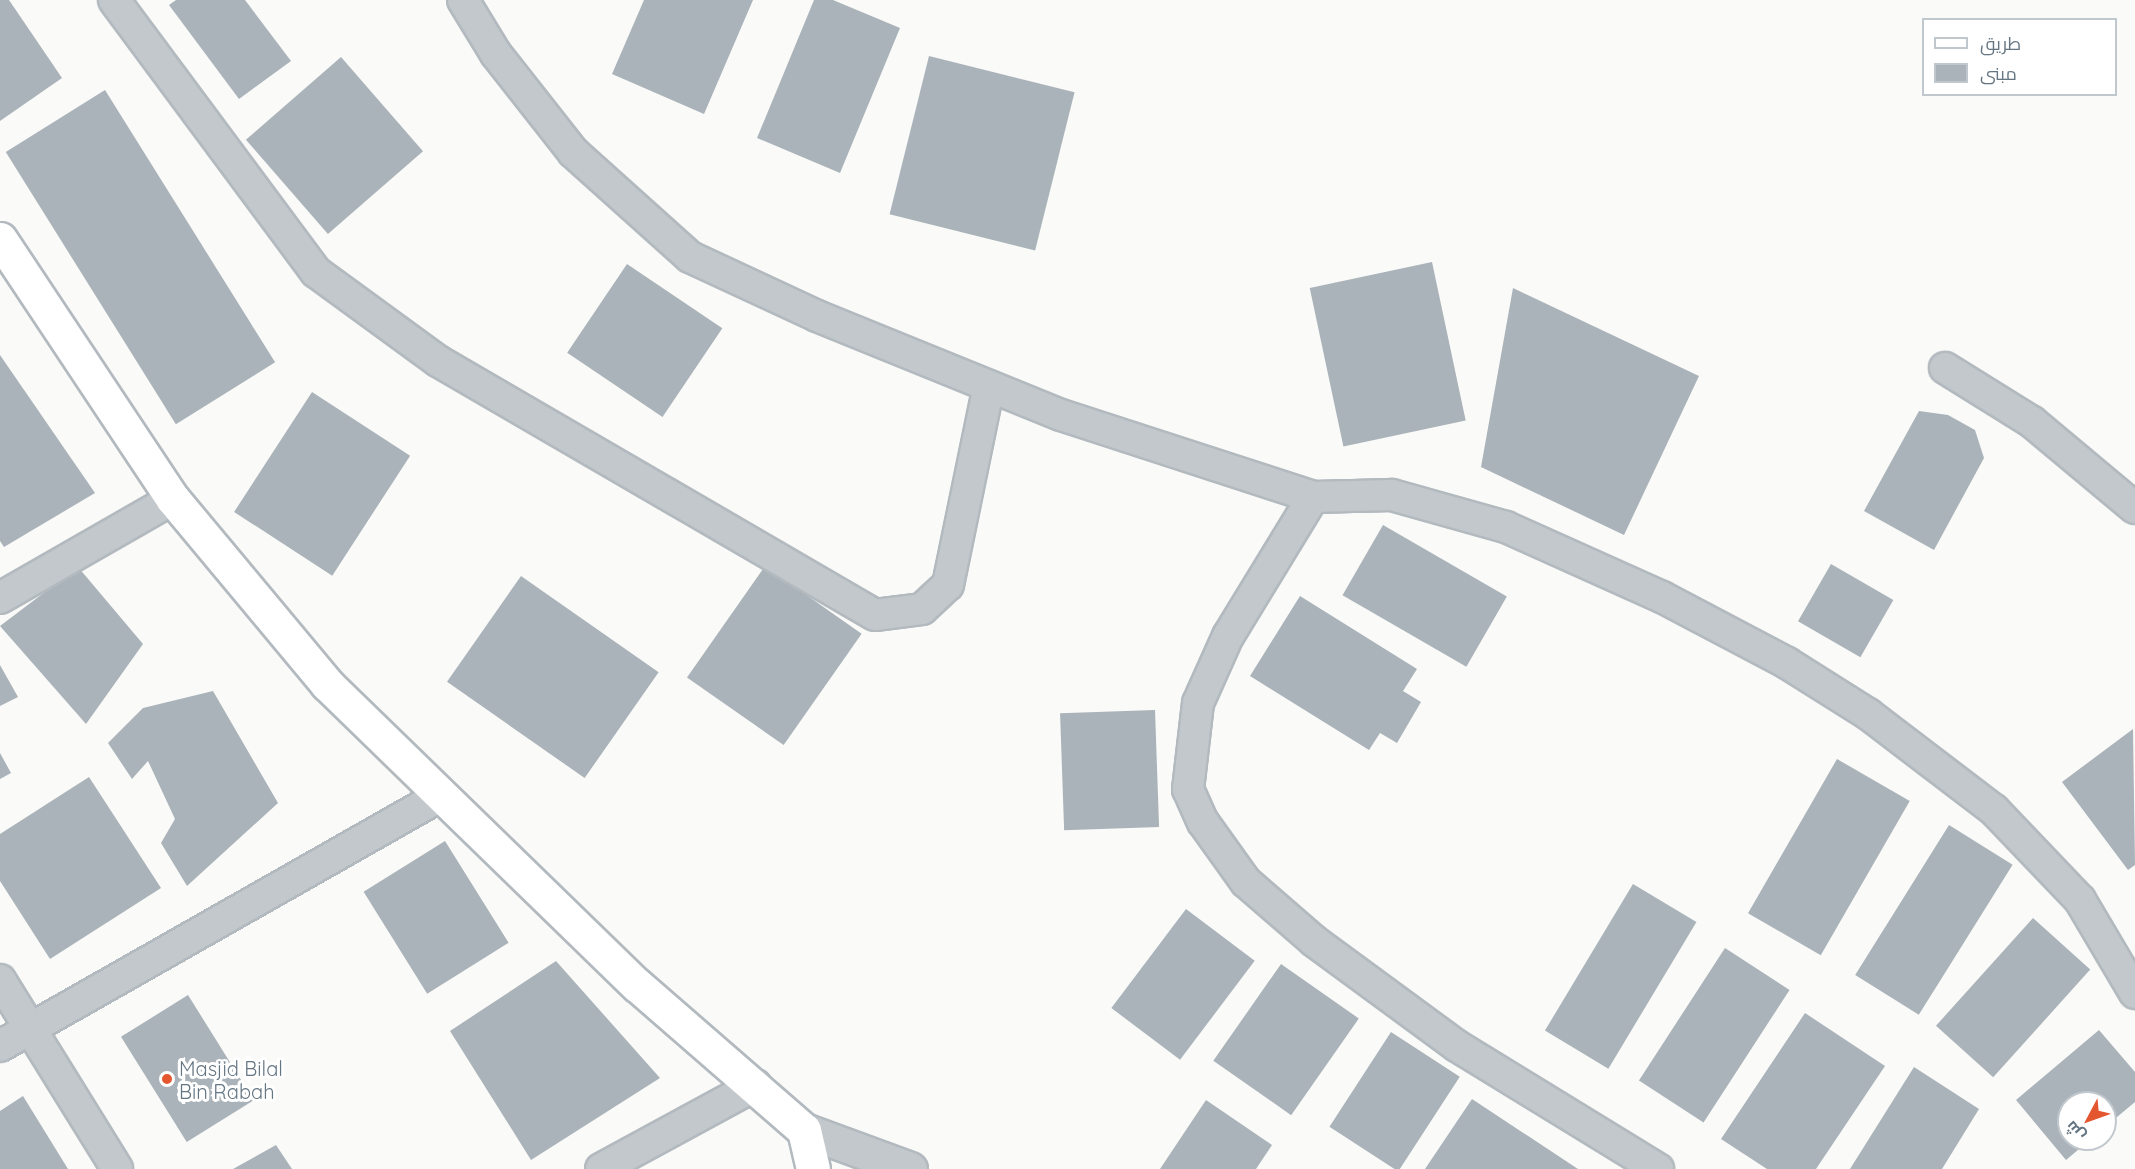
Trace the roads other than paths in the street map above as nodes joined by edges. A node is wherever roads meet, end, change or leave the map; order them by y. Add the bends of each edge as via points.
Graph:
1 (114, 0) edge
2 (463, 0) edge
3 (0, 239) edge
4 (1946, 368) dead end
5 (989, 386) junction
6 (1313, 497) junction
7 (173, 499) junction
8 (2135, 508) edge
9 (0, 598) edge
10 (440, 796) junction
11 (0, 980) edge
12 (2135, 993) edge
13 (30, 1027) junction
14 (0, 1046) edge
15 (756, 1085) junction
16 (804, 1130) junction
17 (117, 1169) edge
18 (601, 1169) edge
19 (813, 1169) edge
20 (910, 1169) edge
21 (1658, 1169) edge

1 - 5 street via 316,272 438,361 875,615 922,609 948,585
2 - 5 street via 496,54 573,152 690,257
3 - 7 main road
4 - 8 street via 2032,422
5 - 6 street
6 - 12 street via 1392,495 1506,527 1662,597 1787,663 1868,714 1994,810 2080,900
6 - 21 street via 1228,636 1198,703 1188,789 1203,822 1246,882 1314,941 1456,1046
7 - 9 street
7 - 10 main road via 327,684
10 - 13 street
10 - 15 main road via 637,985
11 - 13 street
13 - 14 street
13 - 17 street
15 - 16 main road
15 - 18 street
16 - 19 main road
16 - 20 street

